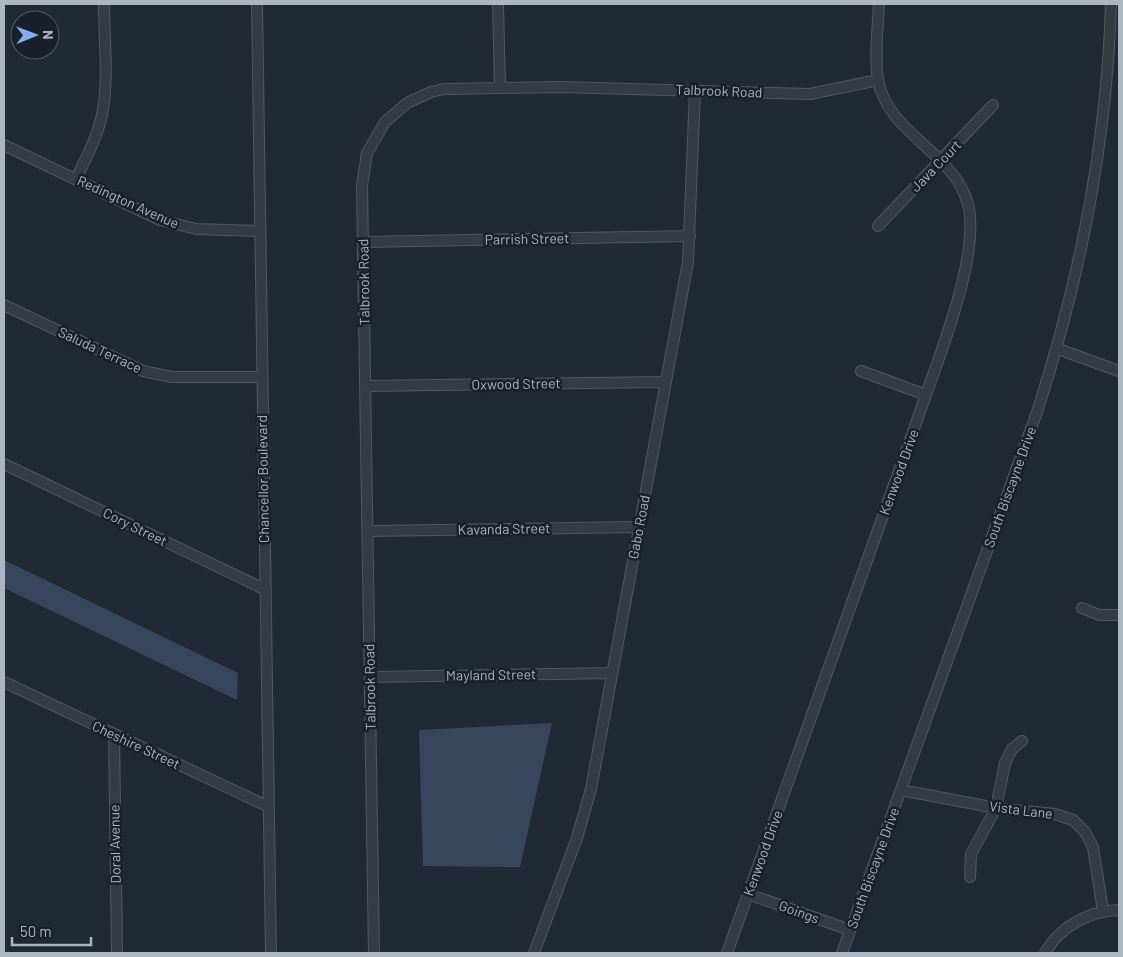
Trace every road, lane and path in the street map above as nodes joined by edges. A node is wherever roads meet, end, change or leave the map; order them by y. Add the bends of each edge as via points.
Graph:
1 (104, 4) edge
2 (257, 4) edge
3 (498, 4) edge
4 (879, 4) edge
5 (1111, 4) edge
6 (878, 80) junction
7 (500, 87) junction
8 (695, 91) junction
9 (993, 105) dead end
10 (4, 145) edge
11 (940, 162) junction
12 (76, 179) junction
13 (878, 226) dead end
14 (260, 232) junction
15 (690, 236) junction
16 (363, 242) junction
17 (4, 305) edge
18 (1058, 349) junction
19 (861, 371) dead end
20 (1119, 371) edge
21 (262, 376) junction
22 (666, 382) junction
23 (365, 386) junction
24 (926, 395) junction
25 (4, 464) edge
26 (639, 527) junction
27 (368, 531) junction
28 (266, 590) junction
29 (1082, 608) dead end
30 (1119, 615) edge
31 (612, 673) junction
32 (370, 677) junction
33 (4, 682) edge
34 (114, 734) junction
35 (1022, 741) dead end
36 (901, 790) junction
37 (269, 807) junction
38 (996, 808) junction
39 (970, 876) dead end
40 (748, 894) junction
41 (1119, 910) edge
42 (1103, 911) junction
43 (850, 930) junction
44 (117, 953) edge
45 (271, 953) edge
46 (374, 953) edge
47 (534, 953) edge
48 (727, 953) edge
49 (842, 953) edge
50 (1046, 953) edge

1 - 12 street via 103,107 98,130
2 - 14 street, Chancellor Boulevard
3 - 7 street
4 - 6 street, Kenwood Drive
5 - 18 street, South Biscayne Drive via 1108,73 1098,158
6 - 8 street, Talbrook Road via 810,94
6 - 11 street, Kenwood Drive via 895,117
7 - 8 street, Talbrook Road
7 - 16 street, Talbrook Road via 431,92 407,103 385,122 372,141 364,167
8 - 15 street, Gabo Road
9 - 11 street, Java Court
10 - 12 street, Redington Avenue
11 - 13 street, Java Court
11 - 24 street, Kenwood Drive via 965,196 970,216 970,237 948,331
12 - 14 street, Redington Avenue via 160,220 214,232
14 - 21 street, Chancellor Boulevard
15 - 16 street, Parrish Street
15 - 22 street, Gabo Road
16 - 23 street, Talbrook Road
17 - 21 street, Saluda Terrace via 143,371 172,377
18 - 20 street
18 - 36 street, South Biscayne Drive
19 - 24 street
21 - 28 street, Chancellor Boulevard
22 - 23 street, Oxwood Street
22 - 26 street, Gabo Road
23 - 27 street, Talbrook Road
24 - 40 street, Kenwood Drive
25 - 28 street, Cory Street
26 - 27 street, Kavanda Street
26 - 31 street, Gabo Road
27 - 32 street, Talbrook Road
28 - 37 street, Chancellor Boulevard
29 - 30 street via 1099,615
31 - 32 street, Mayland Street
31 - 47 street, Gabo Road via 583,818
32 - 46 street, Talbrook Road
33 - 34 street, Cheshire Street
34 - 37 street, Cheshire Street
34 - 44 street, Doral Avenue
35 - 38 street via 1012,749 1005,763
36 - 38 street, Vista Lane
36 - 43 street, South Biscayne Drive
37 - 45 street, Chancellor Boulevard
38 - 39 street via 973,849
38 - 42 street, Vista Lane via 1061,815 1082,828 1093,847
40 - 43 street, Goings
40 - 48 street, Kenwood Drive
41 - 42 street
42 - 50 street via 1068,927
43 - 49 street, South Biscayne Drive

